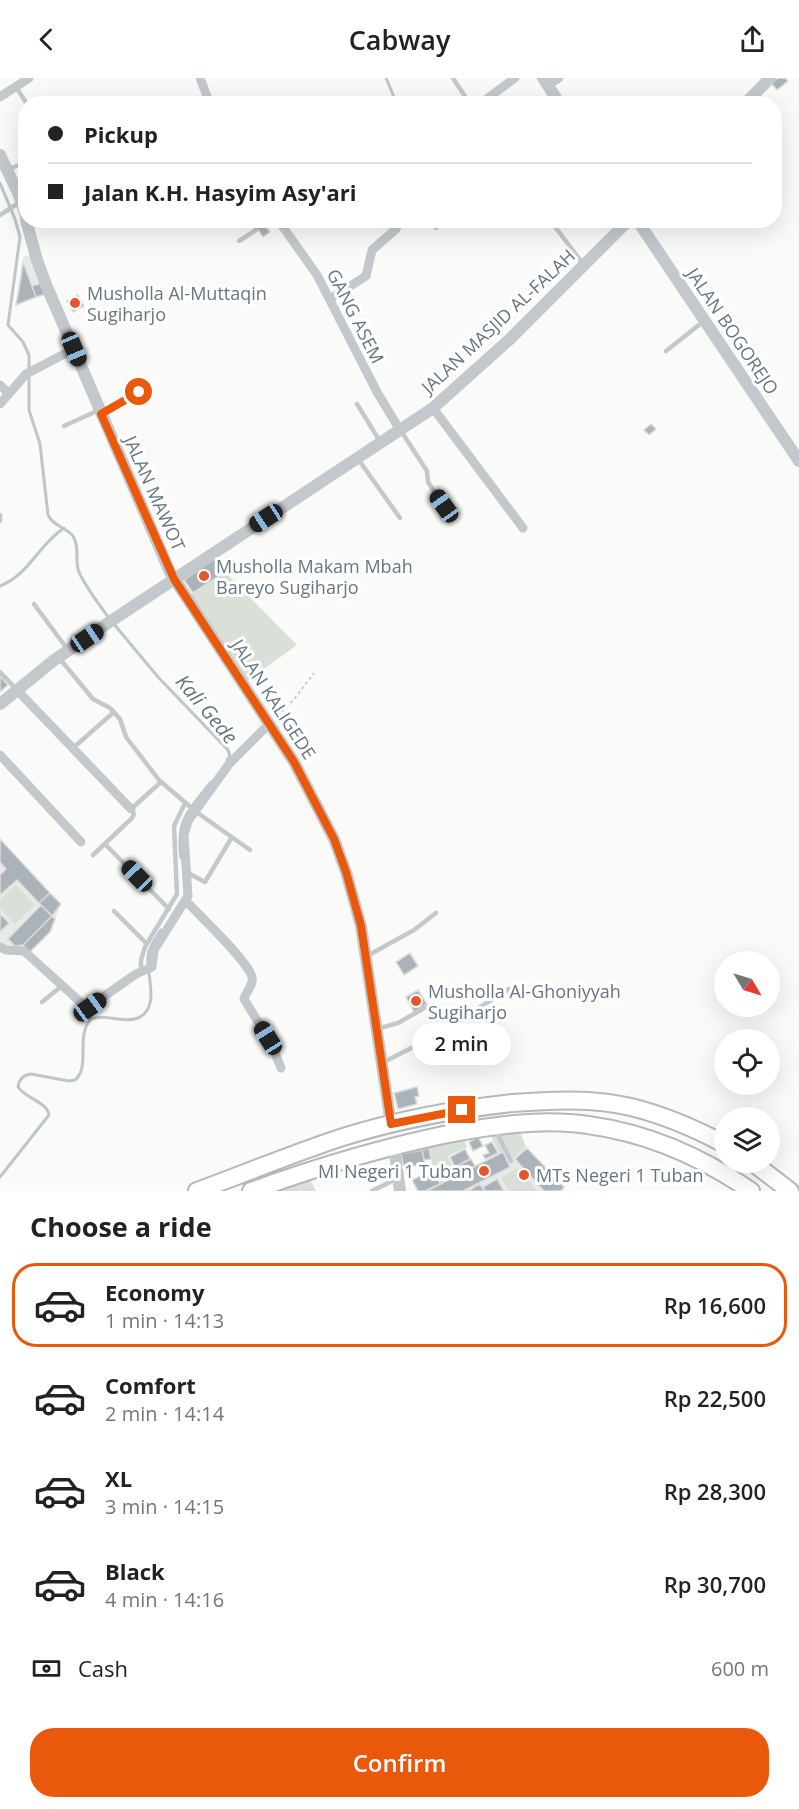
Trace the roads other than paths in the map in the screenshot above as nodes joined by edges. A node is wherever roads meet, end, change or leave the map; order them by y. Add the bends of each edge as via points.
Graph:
1 (29, 78) edge
2 (200, 78) edge
3 (453, 78) edge
4 (515, 78) edge
5 (559, 78) edge
6 (770, 78) edge
7 (545, 82) edge
8 (16, 87) junction
9 (22, 96) edge
10 (207, 96) edge
11 (465, 96) edge
12 (491, 96) edge
13 (555, 96) edge
14 (753, 96) edge
15 (0, 97) edge
16 (0, 155) edge
17 (18, 165) edge
18 (8, 169) junction
19 (18, 203) joint
20 (0, 215) edge
21 (29, 228) edge
22 (256, 228) edge
23 (285, 228) edge
24 (396, 228) edge
25 (556, 228) edge
26 (621, 228) edge
27 (642, 228) edge
28 (239, 241) dead end
29 (584, 265) junction
30 (330, 299) junction
31 (705, 321) junction
32 (74, 349) junction
33 (666, 351) dead end
34 (0, 385) edge
35 (139, 392) dead end
36 (9, 394) junction
37 (0, 404) edge
38 (357, 404) dead end
39 (433, 408) junction
40 (100, 412) junction
41 (64, 426) dead end
42 (400, 430) junction
43 (381, 443) junction
44 (358, 458) junction
45 (799, 461) edge
46 (444, 506) dead end
47 (0, 515) edge
48 (400, 518) dead end
49 (0, 521) edge
50 (523, 528) dead end
51 (174, 579) junction
52 (34, 604) dead end
53 (63, 654) junction
54 (0, 672) edge
55 (16, 690) junction
56 (0, 704) edge
57 (114, 712) junction
58 (269, 724) junction
59 (73, 748) junction
60 (0, 755) edge
61 (161, 782) junction
62 (190, 807) junction
63 (131, 809) junction
64 (232, 837) junction
65 (81, 842) dead end
66 (105, 844) junction
67 (250, 850) dead end
68 (93, 855) dead end
69 (188, 873) junction
70 (186, 901) junction
71 (169, 909) junction
72 (114, 911) dead end
73 (436, 913) dead end
74 (147, 944) junction
75 (0, 947) edge
76 (366, 956) junction
77 (145, 970) junction
78 (63, 985) junction
79 (509, 989) dead end
80 (42, 1002) dead end
81 (426, 1007) dead end
82 (377, 1029) junction
83 (382, 1064) junction
84 (281, 1068) dead end
85 (391, 1124) junction
86 (494, 1127) junction
87 (714, 1139) edge
88 (394, 1146) junction
89 (511, 1161) dead end
90 (766, 1173) edge
91 (289, 1177) junction
92 (398, 1178) junction
93 (197, 1191) edge
94 (226, 1191) edge
95 (251, 1191) edge
96 (372, 1191) edge
97 (400, 1191) edge
98 (751, 1191) edge
99 (790, 1191) edge

1 - 8 street
2 - 10 street
3 - 11 lane
4 - 12 street
5 - 7 street
6 - 14 street
7 - 13 street
8 - 9 lane
8 - 15 street
16 - 18 street, JALAN MAWOT
17 - 18 lane
18 - 19 street, JALAN MAWOT
19 - 20 lane
21 - 32 street, JALAN MAWOT via 37,260
22 - 28 lane
23 - 30 street, GANG ASEM
24 - 30 street via 372,251 366,276
25 - 29 lane
26 - 29 street, JALAN MASJID AL-FALAH
27 - 31 street, JALAN BOGOREJO
29 - 39 street, JALAN MASJID AL-FALAH
30 - 42 street, GANG ASEM
31 - 33 lane
31 - 45 street, JALAN BOGOREJO
32 - 36 street via 30,371
32 - 40 street, JALAN MAWOT
34 - 36 street
35 - 40 lane
36 - 37 street
38 - 43 lane
39 - 42 street, JALAN MASJID AL-FALAH
39 - 50 street
40 - 41 lane
40 - 51 street, JALAN MAWOT
42 - 43 street, JALAN MASJID AL-FALAH
42 - 46 lane
43 - 44 street, JALAN MASJID AL-FALAH
44 - 48 lane
44 - 51 street, JALAN MASJID AL-FALAH
47 - 49 lane
51 - 53 street, JALAN MASJID AL-FALAH
51 - 58 street, JALAN KALIGEDE
52 - 53 lane
53 - 55 street, JALAN MASJID AL-FALAH
53 - 57 lane via 94,700
54 - 55 lane
55 - 56 street, JALAN MASJID AL-FALAH
55 - 59 street
57 - 59 lane
57 - 61 lane via 127,738
58 - 62 street
58 - 76 street, JALAN KALIGEDE via 303,777 334,839 351,888
59 - 63 street
60 - 65 street
61 - 62 lane
61 - 63 lane
62 - 64 lane
62 - 69 street via 184,832
62 - 71 lane via 174,826 178,888
63 - 66 lane via 132,818
64 - 67 lane
64 - 69 lane via 204,882
66 - 68 lane
66 - 71 lane
69 - 70 street
70 - 77 street via 154,950 153,965
70 - 84 street via 250,974 252,981 244,999 271,1043
71 - 74 lane
72 - 74 lane
73 - 76 lane
74 - 77 lane via 141,960
75 - 78 street via 24,951
76 - 82 street, JALAN KALIGEDE
77 - 78 street via 88,1008
78 - 80 lane
79 - 83 lane
81 - 82 lane via 398,1023
82 - 83 street, JALAN KALIGEDE
83 - 85 street, JALAN KALIGEDE
85 - 87 highway via 505,1104 580,1101 648,1112
85 - 93 highway via 316,1146
86 - 88 highway
86 - 89 lane
86 - 98 highway via 569,1123 618,1130 690,1155
88 - 91 highway
88 - 92 street
90 - 99 highway
91 - 94 highway via 274,1174
91 - 95 highway
92 - 96 lane
92 - 97 street

